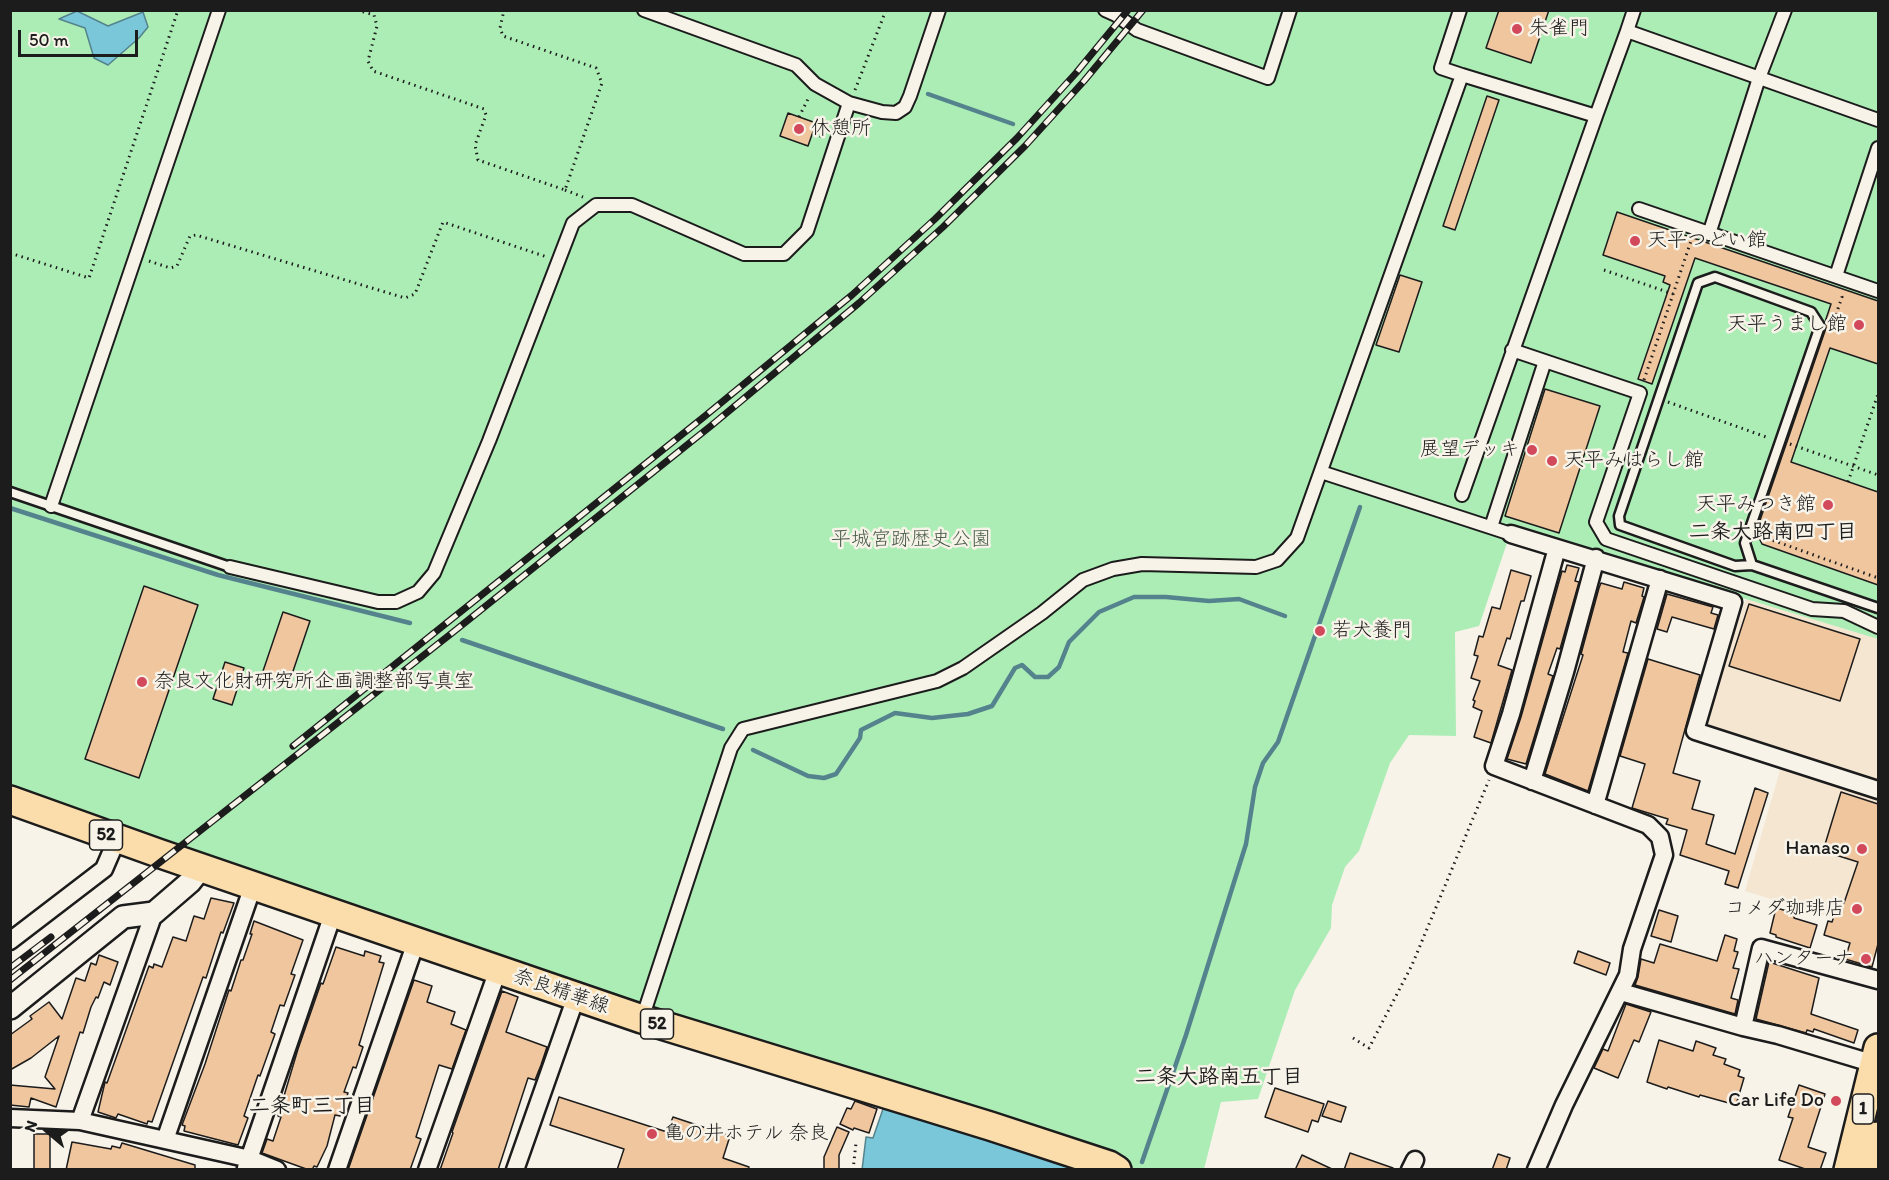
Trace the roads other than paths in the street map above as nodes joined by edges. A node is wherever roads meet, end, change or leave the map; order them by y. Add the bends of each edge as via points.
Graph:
1 (219, 10) edge
2 (644, 10) edge
3 (939, 10) edge
4 (1105, 10) edge
5 (1290, 10) edge
6 (1460, 10) edge
7 (1634, 10) edge
8 (1785, 10) edge
9 (1627, 31) junction
10 (1462, 75) junction
11 (1759, 78) junction
12 (849, 103) junction
13 (1596, 116) junction
14 (1878, 120) edge
15 (1878, 148) edge
16 (1639, 209) dead end
17 (1709, 234) junction
18 (1836, 276) junction
19 (1878, 291) edge
20 (1512, 350) junction
21 (1545, 361) junction
22 (1321, 472) junction
23 (10, 492) edge
24 (1462, 495) dead end
25 (51, 506) junction
26 (1491, 527) junction
27 (1511, 534) joint
28 (1557, 548) junction
29 (1596, 558) junction
30 (1752, 565) junction
31 (230, 567) joint
32 (1660, 579) junction
33 (1878, 608) edge
34 (1878, 627) edge
35 (1532, 781) junction
36 (1878, 790) edge
37 (10, 800) edge
38 (1595, 805) junction
39 (117, 839) junction
40 (201, 868) junction
41 (253, 886) junction
42 (153, 913) junction
43 (333, 914) junction
44 (10, 941) edge
45 (416, 942) junction
46 (498, 970) junction
47 (1878, 980) edge
48 (1621, 992) junction
49 (576, 997) junction
50 (10, 1008) edge
51 (642, 1019) junction
52 (1743, 1028) junction
53 (1877, 1059) edge
54 (10, 1118) edge
55 (80, 1121) junction
56 (1878, 1136) edge
57 (165, 1140) junction
58 (248, 1164) edge
59 (276, 1170) edge
60 (337, 1170) edge
61 (427, 1170) edge
62 (515, 1170) edge
63 (1117, 1170) edge
64 (1536, 1170) edge
65 (1848, 1170) edge
66 (1870, 1170) edge

1 - 25 street
2 - 12 street via 796,65 815,84
3 - 12 street via 905,108 896,113 882,112
4 - 5 street via 1137,30 1268,78
6 - 10 street via 1442,68
7 - 9 street
8 - 11 street
9 - 11 street
9 - 13 street
10 - 13 street
10 - 22 street
11 - 14 street
11 - 17 street
12 - 31 street via 807,231 784,254 744,254 632,205 596,205 573,223 434,573 418,592 396,602 378,602
13 - 20 street
15 - 18 street
16 - 17 street
17 - 18 street
18 - 19 street
20 - 21 street
20 - 24 street
21 - 26 street
21 - 34 street via 1640,393 1596,522 1606,539 1812,609 1844,611
22 - 26 street
22 - 51 street via 1297,538 1277,560 1256,567 1142,564 1113,569 1083,580 963,668 937,681 743,729 731,748
23 - 25 lane
25 - 31 lane
26 - 27 street
27 - 28 street
28 - 29 street
28 - 35 street via 1494,766
29 - 32 street
29 - 35 street
30 - 30 lane via 1735,566 1620,525 1618,516 1698,283 1715,277 1811,312 1820,326 1745,543
30 - 33 lane
32 - 36 street via 1733,602 1695,731
32 - 38 street
35 - 38 street
37 - 39 main road, 奈良精華線 / 52
38 - 48 street via 1648,825 1660,837 1664,849
39 - 40 main road, 奈良精華線 / 52
39 - 44 street via 104,869
40 - 41 main road, 奈良精華線 / 52
40 - 42 street
41 - 43 main road, 奈良精華線 / 52
41 - 57 street
42 - 50 street via 123,917
42 - 55 street
43 - 45 main road, 奈良精華線 / 52
43 - 58 street
45 - 46 main road, 奈良精華線 / 52
45 - 60 street
46 - 49 main road, 奈良精華線 / 52
46 - 61 street
47 - 52 street via 1761,948
48 - 52 street
48 - 64 street
49 - 51 main road, 奈良精華線 / 52
49 - 62 street
51 - 63 main road, 奈良精華線 / 52 via 990,1126
52 - 53 street
53 - 65 main road, 1
54 - 55 street
55 - 57 street
56 - 66 main road, 1
57 - 58 street
58 - 59 street

